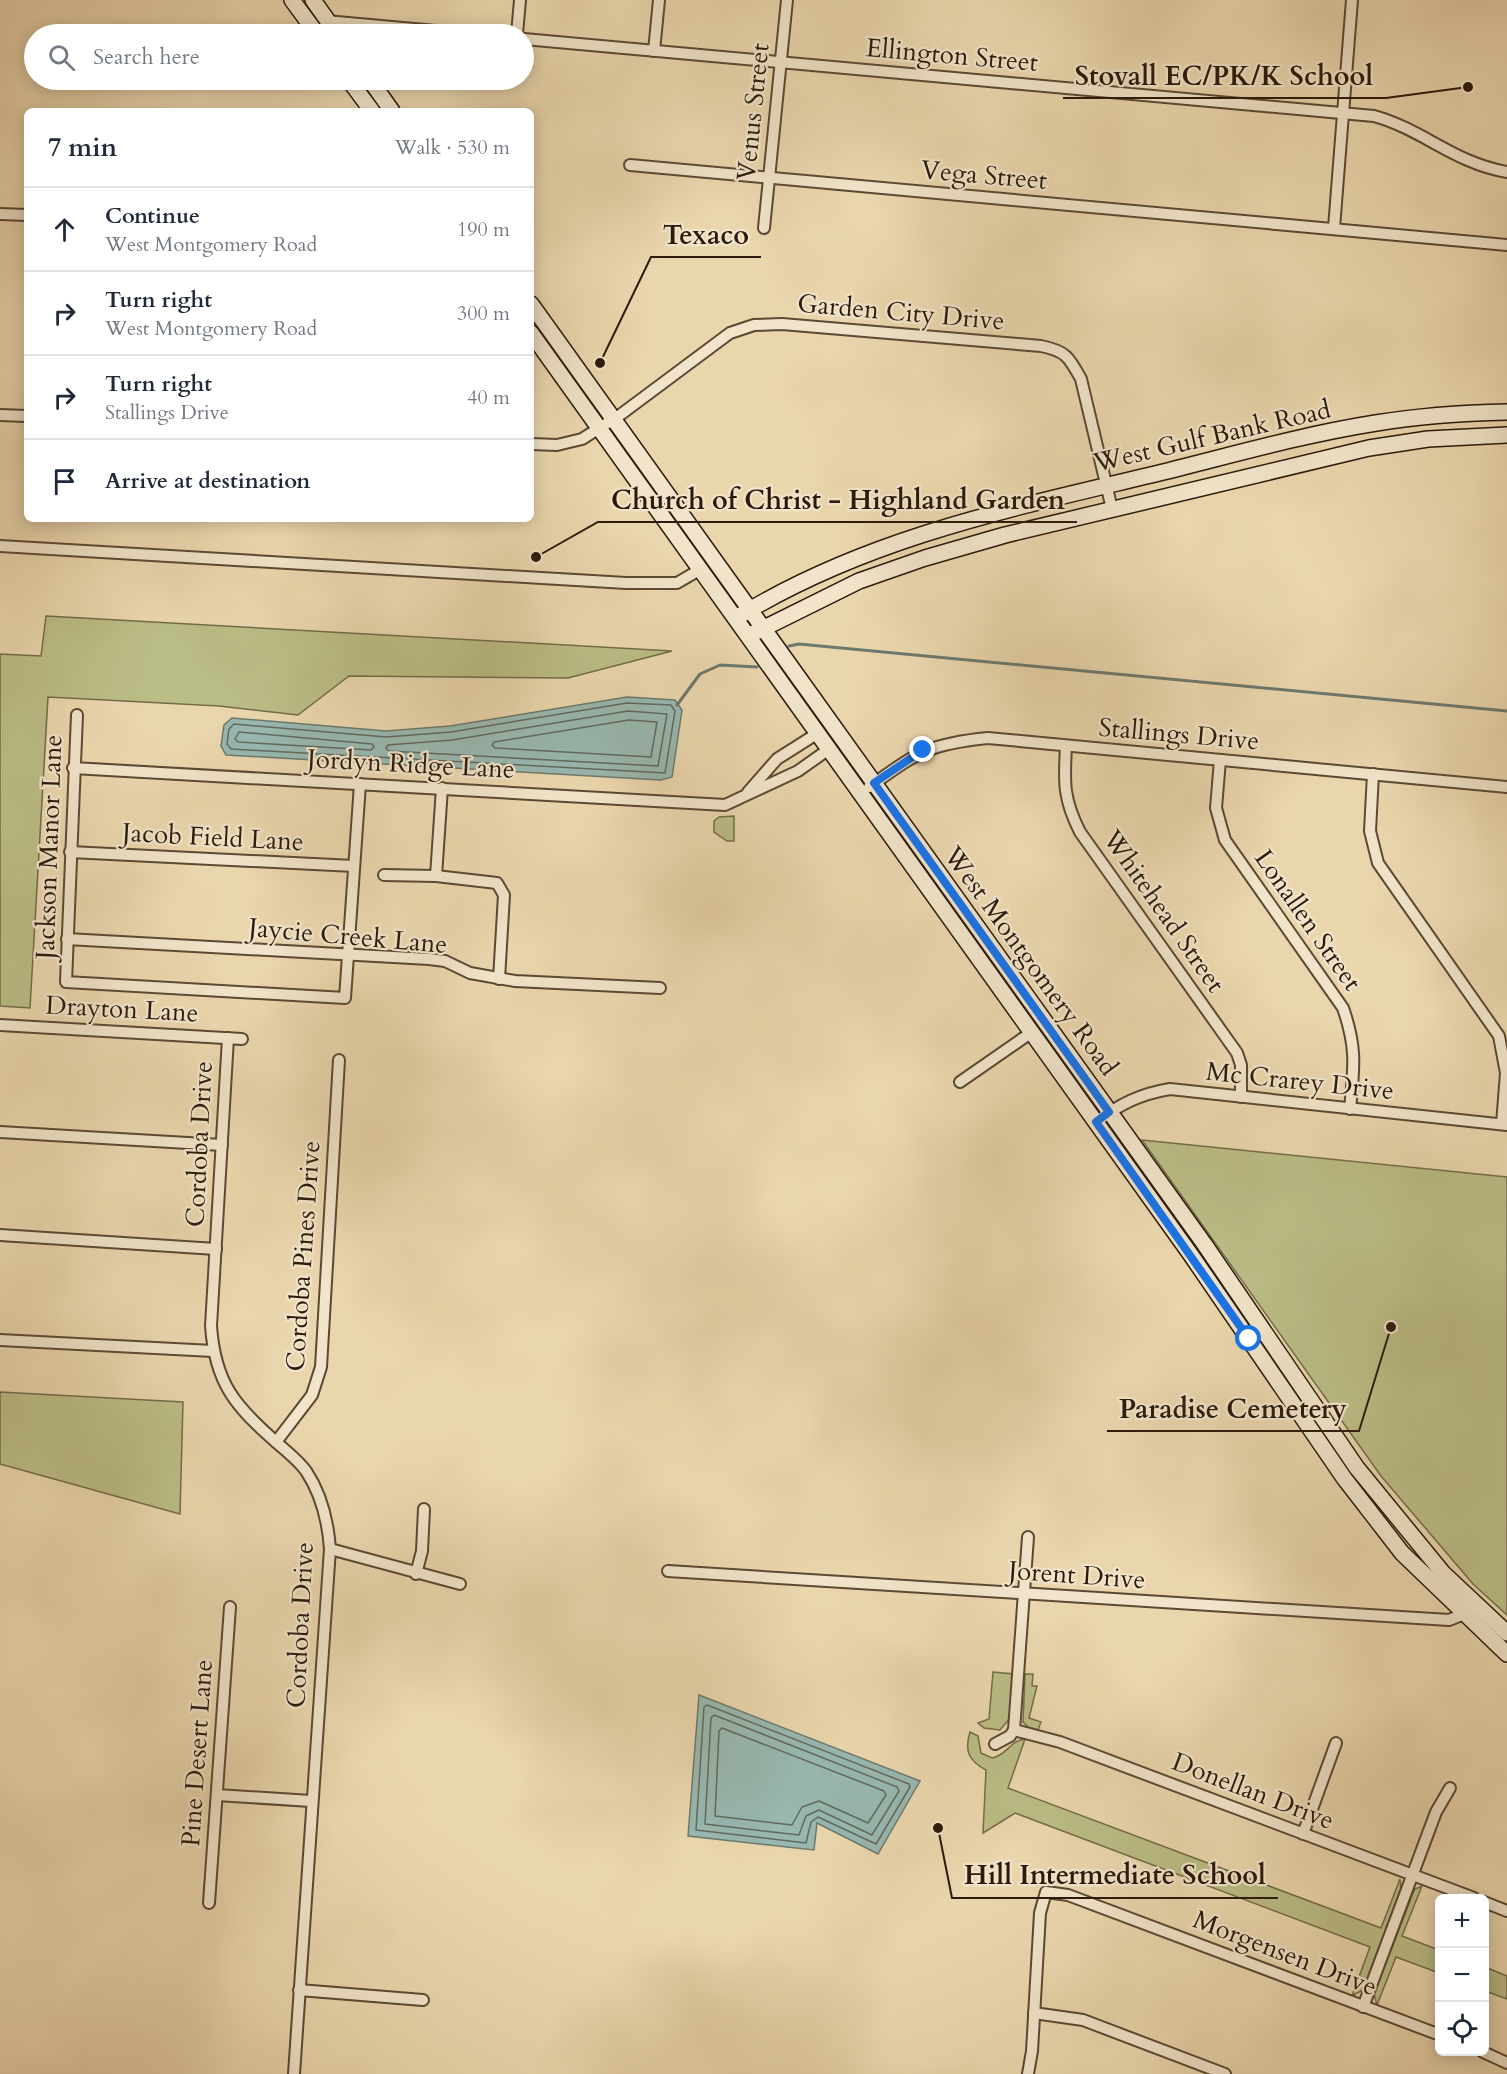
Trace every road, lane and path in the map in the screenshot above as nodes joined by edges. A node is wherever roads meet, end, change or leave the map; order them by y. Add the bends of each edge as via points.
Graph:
1 (292, 0) edge
2 (313, 0) edge
3 (520, 0) edge
4 (659, 0) edge
5 (787, 0) edge
6 (1352, 0) edge
7 (328, 21) junction
8 (309, 24) edge
9 (321, 24) edge
10 (330, 24) edge
11 (361, 24) edge
12 (518, 24) edge
13 (534, 40) edge
14 (654, 51) junction
15 (781, 61) junction
16 (356, 90) edge
17 (377, 90) edge
18 (370, 108) edge
19 (390, 108) edge
20 (1341, 114) junction
21 (630, 165) dead end
22 (1507, 172) edge
23 (769, 179) junction
24 (0, 214) edge
25 (24, 215) edge
26 (764, 228) dead end
27 (1334, 228) junction
28 (1507, 245) edge
29 (534, 308) edge
30 (534, 337) edge
31 (1507, 412) edge
32 (0, 415) edge
33 (24, 416) edge
34 (1426, 417) junction
35 (612, 419) junction
36 (599, 429) junction
37 (1507, 435) edge
38 (1428, 439) junction
39 (534, 444) edge
40 (1262, 448) junction
41 (1268, 472) junction
42 (1107, 485) junction
43 (1112, 509) junction
44 (918, 534) junction
45 (0, 546) edge
46 (925, 558) junction
47 (701, 569) junction
48 (749, 609) junction
49 (736, 618) junction
50 (756, 632) junction
51 (77, 715) dead end
52 (818, 733) junction
53 (1066, 746) junction
54 (830, 749) junction
55 (1220, 760) junction
56 (73, 768) junction
57 (1373, 774) junction
58 (874, 783) junction
59 (360, 784) junction
60 (1507, 787) edge
61 (442, 788) junction
62 (861, 793) junction
63 (744, 796) junction
64 (70, 852) junction
65 (354, 866) junction
66 (384, 875) dead end
67 (436, 876) junction
68 (67, 939) junction
69 (348, 955) junction
70 (499, 979) junction
71 (660, 988) dead end
72 (0, 1024) edge
73 (1032, 1032) junction
74 (228, 1038) junction
75 (242, 1039) dead end
76 (339, 1060) dead end
77 (960, 1082) dead end
78 (1241, 1096) junction
79 (1350, 1109) junction
80 (1109, 1112) junction
81 (1096, 1122) junction
82 (1504, 1124) edge
83 (0, 1132) edge
84 (222, 1145) junction
85 (0, 1235) edge
86 (216, 1249) junction
87 (0, 1340) edge
88 (213, 1351) junction
89 (276, 1442) junction
90 (424, 1509) dead end
91 (1028, 1537) dead end
92 (330, 1550) junction
93 (668, 1571) dead end
94 (416, 1574) junction
95 (460, 1584) dead end
96 (1024, 1594) junction
97 (230, 1607) dead end
98 (1480, 1608) junction
99 (1463, 1614) junction
100 (1507, 1633) edge
101 (1507, 1654) edge
102 (1014, 1730) junction
103 (1336, 1743) dead end
104 (995, 1744) dead end
105 (1450, 1788) dead end
106 (217, 1795) junction
107 (311, 1801) junction
108 (1303, 1834) junction
109 (1413, 1875) junction
110 (1461, 1894) edge
111 (210, 1903) dead end
112 (1489, 1904) edge
113 (1507, 1911) edge
114 (299, 1990) junction
115 (423, 2001) dead end
116 (1363, 2007) junction
117 (1034, 2013) junction
118 (1435, 2033) edge
119 (1489, 2055) edge
120 (1507, 2063) edge
121 (294, 2074) edge
122 (1028, 2074) edge
123 (1225, 2074) edge

1 - 8 main road
2 - 7 main road
3 - 12 street
4 - 14 street
5 - 15 street, Venus Street
6 - 20 street
7 - 9 street
7 - 10 main road
7 - 11 street
13 - 14 street, Ellington Street
14 - 15 street, Ellington Street
15 - 20 street, Ellington Street
15 - 23 street, Venus Street
16 - 18 main road
17 - 19 main road
20 - 22 street, Ellington Street via 1396,122 1465,161
20 - 27 street
21 - 23 street, Vega Street
23 - 26 street, Venus Street
23 - 27 street, Vega Street
24 - 25 street
27 - 28 street, Vega Street
29 - 35 main road, West Montgomery Road
30 - 36 main road, West Montgomery Road
31 - 34 main road, West Gulf Bank Road
32 - 33 street
34 - 38 main road
34 - 40 main road, West Gulf Bank Road via 1367,424
35 - 36 street, Garden City Drive
35 - 42 street, Garden City Drive via 730,333 754,325 782,324 1041,346 1060,350 1071,360 1081,379
35 - 48 main road, West Montgomery Road
36 - 39 street, Garden City Drive via 582,439 557,445
36 - 47 main road, West Montgomery Road
37 - 38 main road, West Gulf Bank Road
38 - 41 main road, West Gulf Bank Road via 1369,448
40 - 41 main road
40 - 42 main road, West Gulf Bank Road
41 - 43 main road, West Gulf Bank Road
42 - 43 street, Garden City Drive
42 - 44 main road, West Gulf Bank Road
43 - 46 main road, West Gulf Bank Road
44 - 46 main road
44 - 48 main road, West Gulf Bank Road via 856,556
45 - 47 street via 626,583 677,583
46 - 50 main road, West Gulf Bank Road via 859,581
47 - 49 main road, West Montgomery Road
48 - 49 main road, West Gulf Bank Road
48 - 50 main road, West Montgomery Road
49 - 50 main road, West Montgomery Road
50 - 52 main road, West Montgomery Road
50 - 58 main road, West Montgomery Road
51 - 56 street, Jackson Manor Lane
52 - 54 main road, West Montgomery Road
52 - 63 street via 777,759
53 - 55 street, Stallings Drive
53 - 58 street, Stallings Drive via 987,738 947,742 923,750
53 - 78 street, Whitehead Street via 1063,788 1068,810 1237,1053
54 - 62 main road, West Montgomery Road
54 - 63 street, Jordyn Ridge Lane via 798,771
55 - 57 street, Stallings Drive
55 - 79 street, Lonallen Street via 1216,808 1225,840 1343,1008 1355,1053
56 - 59 street, Jordyn Ridge Lane
56 - 64 street, Jackson Manor Lane
57 - 60 street, Stallings Drive
57 - 82 street via 1370,831 1378,863 1499,1036 1506,1073
58 - 62 street, Stallings Drive
58 - 80 main road, West Montgomery Road
59 - 61 street, Jordyn Ridge Lane
59 - 65 street
61 - 63 street, Jordyn Ridge Lane via 725,805
61 - 67 street
62 - 73 main road, West Montgomery Road
64 - 65 street, Jacob Field Lane
64 - 68 street, Jackson Manor Lane
65 - 69 street
66 - 67 street
67 - 70 street via 501,886 504,895
68 - 69 street, Jaycie Creek Lane
68 - 69 street, Jackson Manor Lane via 66,982 345,998
69 - 70 street, Jaycie Creek Lane via 445,961 470,974
70 - 71 street, Jaycie Creek Lane
72 - 74 street, Drayton Lane
73 - 77 street
73 - 81 main road, West Montgomery Road
74 - 75 street, Drayton Lane
74 - 84 street, Cordoba Drive
76 - 89 street, Cordoba Pines Drive via 321,1367 312,1395
78 - 79 street, Mc Crarey Drive
78 - 80 street, Mc Crarey Drive via 1170,1089 1144,1094
79 - 82 street, Mc Crarey Drive
80 - 81 street, Mc Crarey Drive
80 - 98 main road, West Montgomery Road via 1357,1468 1415,1542
81 - 99 main road, West Montgomery Road via 1344,1478 1402,1553
83 - 84 street
84 - 86 street, Cordoba Drive
85 - 86 street
86 - 88 street, Cordoba Drive
87 - 88 street
88 - 89 street, Cordoba Drive via 221,1380 231,1397
89 - 92 street, Cordoba Drive via 305,1470 315,1488 324,1508
90 - 94 street via 422,1551
91 - 96 street
92 - 94 street
92 - 107 street, Cordoba Drive
93 - 96 street, Jorent Drive
94 - 95 street
96 - 99 street, Jorent Drive via 1449,1620
96 - 102 street
97 - 106 street, Pine Desert Lane
98 - 99 street, Jorent Drive
98 - 100 main road, West Montgomery Road
99 - 101 main road, West Montgomery Road
102 - 104 street
102 - 108 street, Donellan Drive via 1060,1742
103 - 108 street
105 - 109 street via 1436,1812
106 - 107 street
106 - 111 street, Pine Desert Lane
107 - 114 street, Cordoba Drive
108 - 109 street, Donellan Drive
109 - 110 street, Donellan Drive
109 - 116 street
112 - 113 street
114 - 115 street
114 - 121 street, Cordoba Drive
116 - 117 street, Morgensen Drive via 1068,1895 1046,1892 1040,1913
116 - 118 street, Morgensen Drive
117 - 122 street
117 - 123 street via 1083,2020
119 - 120 street

